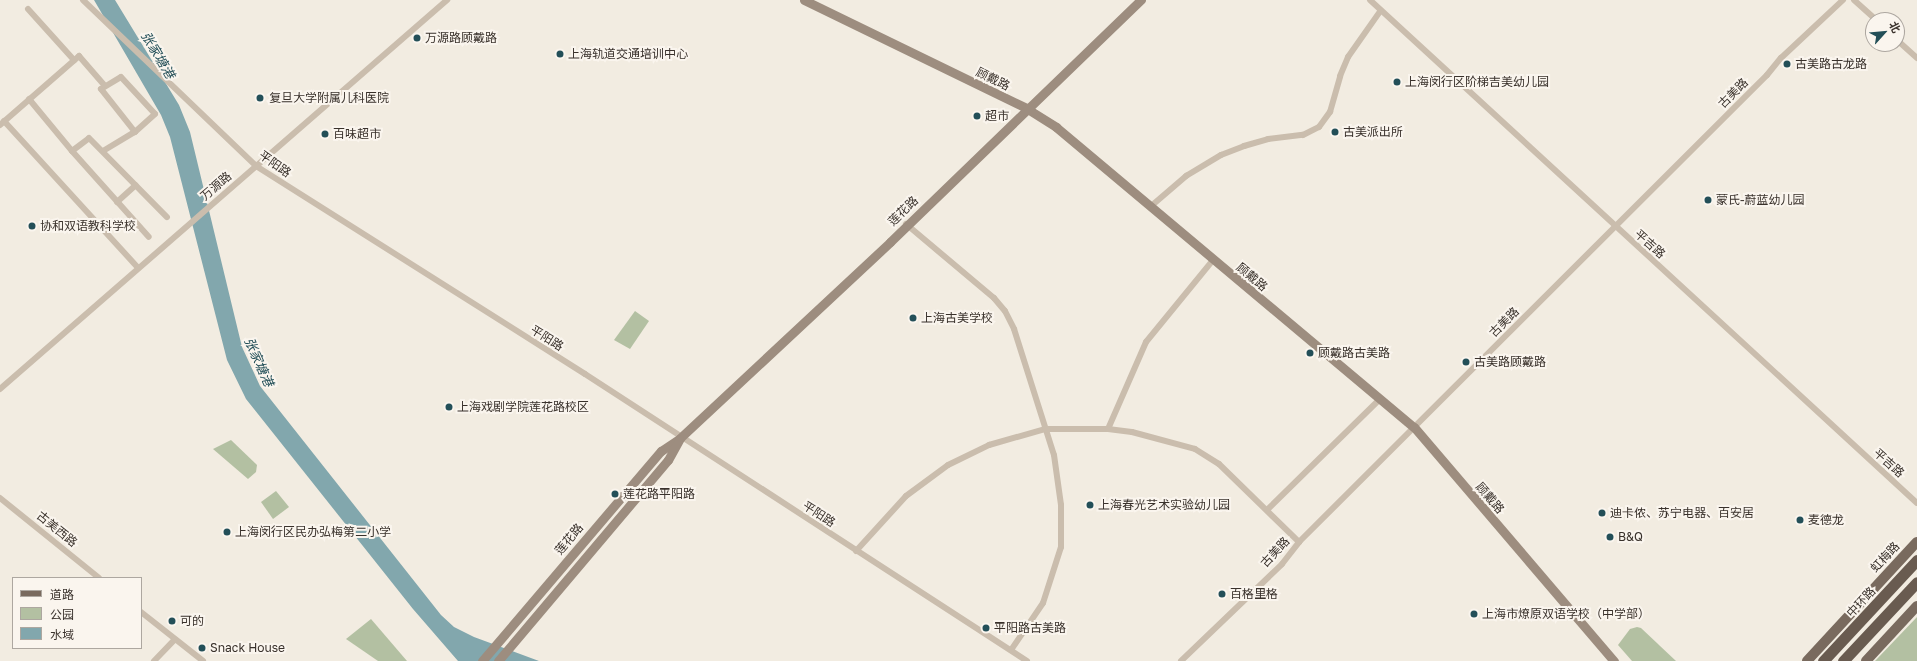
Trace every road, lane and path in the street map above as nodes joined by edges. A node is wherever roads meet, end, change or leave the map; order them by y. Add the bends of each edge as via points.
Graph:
1 (83, 0) edge
2 (447, 0) edge
3 (804, 0) edge
4 (1140, 0) edge
5 (1370, 0) edge
6 (1843, 0) edge
7 (1854, 0) edge
8 (28, 9) dead end
9 (1381, 10) junction
10 (1867, 12) edge
11 (1905, 47) edge
12 (1917, 58) edge
13 (74, 60) junction
14 (104, 85) junction
15 (29, 99) junction
16 (1026, 108) junction
17 (2, 123) edge
18 (136, 132) junction
19 (72, 151) junction
20 (103, 151) junction
21 (256, 166) junction
22 (136, 185) junction
23 (117, 202) junction
24 (1150, 207) junction
25 (167, 217) dead end
26 (906, 224) junction
27 (1615, 227) junction
28 (149, 237) dead end
29 (1213, 260) junction
30 (138, 268) junction
31 (0, 389) edge
32 (1380, 399) junction
33 (1414, 427) junction
34 (1045, 429) junction
35 (1108, 429) junction
36 (680, 438) junction
37 (0, 498) edge
38 (1917, 503) edge
39 (1267, 510) junction
40 (1299, 542) junction
41 (1917, 542) edge
42 (856, 551) junction
43 (1917, 560) edge
44 (98, 577) edge
45 (1917, 582) edge
46 (1917, 606) edge
47 (142, 613) edge
48 (1832, 634) junction
49 (174, 639) junction
50 (1011, 650) junction
51 (154, 661) edge
52 (203, 661) edge
53 (482, 661) edge
54 (498, 661) edge
55 (1027, 661) edge
56 (1181, 661) edge
57 (1614, 661) edge
58 (1807, 661) edge
59 (1822, 661) edge
60 (1843, 661) edge
61 (1866, 661) edge

1 - 21 street, 平阳路
2 - 21 street, 万源路
3 - 16 main road, 顾戴路
4 - 16 main road, 莲花路
5 - 9 street, 平吉路
6 - 27 street, 古美路 via 1781,58
7 - 10 street
8 - 13 street
9 - 24 street via 1348,56 1330,112 1319,127 1312,132 1268,139 1221,155 1186,176
9 - 27 street, 平吉路
11 - 12 street
13 - 14 street via 79,56
13 - 15 street
14 - 18 street via 101,89 108,100
14 - 18 street via 121,77 155,114
15 - 17 street
15 - 19 street
16 - 24 main road, 顾戴路 via 1056,127
16 - 26 main road, 莲花路
17 - 30 street
18 - 20 street
19 - 20 street via 89,138
19 - 23 street
20 - 22 street
21 - 30 street, 万源路
21 - 36 street, 平阳路
22 - 23 street
22 - 25 street
23 - 28 street
24 - 29 main road, 顾戴路
26 - 34 street via 994,298 1005,311 1014,329
26 - 36 main road, 莲花路
27 - 33 street, 古美路
27 - 38 street, 平吉路
29 - 32 main road, 顾戴路
29 - 35 street via 1146,342
30 - 31 street, 万源路
32 - 33 main road, 顾戴路
32 - 39 street
33 - 40 street, 古美路
33 - 57 main road, 顾戴路
34 - 35 street
34 - 42 street via 989,446 942,469 906,496
34 - 50 street via 1060,481 1061,547 1043,603
35 - 39 street via 1164,439 1195,450 1219,464
36 - 42 street, 平阳路
36 - 53 main road, 莲花路 via 661,451
36 - 54 main road, 莲花路 via 668,460
37 - 44 street, 古美西路
39 - 40 street
40 - 56 street, 古美路 via 1282,564
41 - 48 main road, 虹梅路
42 - 50 street, 平阳路
43 - 59 highway, 中环路
45 - 60 highway
46 - 61 main road
47 - 49 street
48 - 58 main road, 虹梅路
48 - 59 main road
49 - 51 street
49 - 52 street
50 - 55 street, 平阳路

